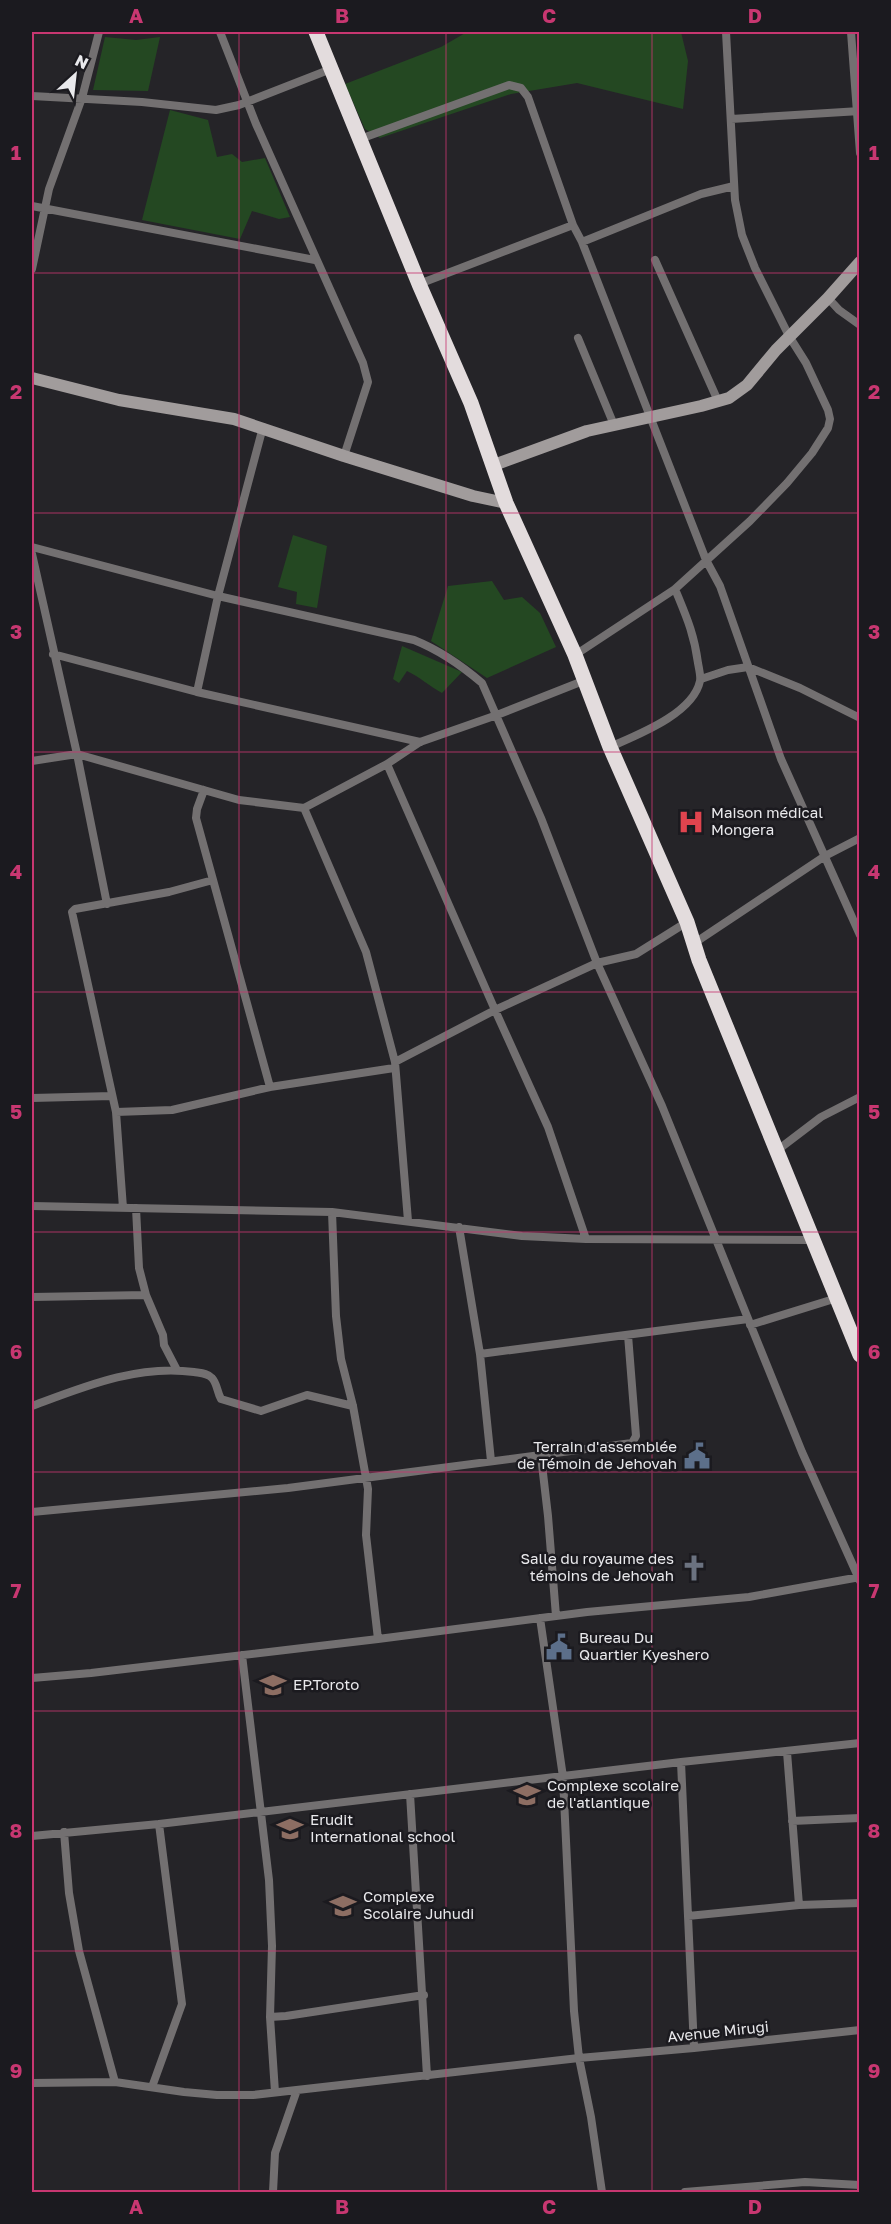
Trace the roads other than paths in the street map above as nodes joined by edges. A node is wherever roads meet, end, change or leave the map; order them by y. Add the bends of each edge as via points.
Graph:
1 (99, 32) edge
2 (220, 32) edge
3 (316, 32) edge
4 (726, 32) edge
5 (851, 32) edge
6 (331, 69) junction
7 (32, 96) edge
8 (82, 98) junction
9 (247, 101) junction
10 (858, 111) edge
11 (731, 119) junction
12 (360, 139) junction
13 (860, 153) edge
14 (734, 186) junction
15 (32, 206) edge
16 (44, 208) junction
17 (573, 225) junction
18 (582, 242) junction
19 (315, 260) junction
20 (655, 260) dead end
21 (860, 262) edge
22 (32, 269) edge
23 (419, 284) junction
24 (828, 298) junction
25 (860, 325) edge
26 (789, 336) junction
27 (578, 338) dead end
28 (32, 378) edge
29 (718, 401) junction
30 (651, 416) junction
31 (614, 425) junction
32 (263, 427) junction
33 (344, 456) junction
34 (494, 465) junction
35 (506, 503) junction
36 (32, 548) edge
37 (32, 554) edge
38 (706, 560) junction
39 (675, 589) junction
40 (218, 596) junction
41 (53, 654) junction
42 (575, 655) junction
43 (748, 667) junction
44 (701, 679) junction
45 (583, 681) junction
46 (197, 692) junction
47 (497, 715) junction
48 (860, 718) edge
49 (420, 742) junction
50 (610, 747) junction
51 (77, 754) junction
52 (32, 761) edge
53 (387, 764) junction
54 (204, 790) junction
55 (304, 808) junction
56 (860, 838) edge
57 (825, 856) junction
58 (213, 880) junction
59 (107, 904) junction
60 (687, 922) junction
61 (860, 935) edge
62 (693, 944) junction
63 (597, 963) junction
64 (495, 1010) junction
65 (395, 1065) junction
66 (270, 1087) junction
67 (112, 1096) junction
68 (860, 1097) edge
69 (32, 1098) edge
70 (116, 1112) junction
71 (775, 1152) junction
72 (32, 1206) edge
73 (123, 1208) junction
74 (136, 1209) junction
75 (332, 1212) junction
76 (408, 1221) junction
77 (459, 1227) junction
78 (586, 1239) junction
79 (715, 1239) junction
80 (811, 1240) junction
81 (146, 1295) junction
82 (32, 1297) edge
83 (837, 1298) junction
84 (749, 1322) junction
85 (628, 1335) junction
86 (858, 1348) edge
87 (480, 1354) junction
88 (177, 1370) junction
89 (32, 1406) edge
90 (353, 1406) junction
91 (541, 1456) junction
92 (491, 1461) junction
93 (366, 1478) junction
94 (32, 1512) edge
95 (859, 1578) edge
96 (556, 1616) junction
97 (540, 1618) junction
98 (378, 1639) junction
99 (242, 1655) junction
100 (32, 1678) edge
101 (860, 1743) edge
102 (787, 1752) junction
103 (681, 1762) junction
104 (563, 1777) junction
105 (410, 1794) junction
106 (261, 1812) junction
107 (860, 1818) edge
108 (792, 1821) junction
109 (159, 1824) junction
110 (64, 1832) junction
111 (32, 1836) edge
112 (860, 1903) edge
113 (800, 1905) junction
114 (688, 1916) junction
115 (424, 1995) junction
116 (270, 2017) junction
117 (860, 2030) edge
118 (694, 2048) junction
119 (579, 2058) junction
120 (428, 2076) junction
121 (115, 2082) junction
122 (32, 2083) edge
123 (152, 2088) junction
124 (297, 2090) junction
125 (275, 2092) junction
126 (860, 2185) edge
127 (273, 2193) edge
128 (602, 2193) edge
129 (686, 2193) edge

1 - 8 street
2 - 9 street
3 - 6 highway
4 - 11 street
5 - 10 street
6 - 9 street
6 - 12 highway
7 - 8 street
8 - 9 street via 216,110
8 - 16 street
9 - 19 street
10 - 11 street
10 - 13 street
11 - 14 street
12 - 17 street via 500,88 520,88 528,97
12 - 23 highway
14 - 18 street via 701,194
14 - 26 street via 742,235
15 - 16 street
16 - 19 street
16 - 22 street
17 - 18 street
17 - 23 street
18 - 30 street
19 - 33 street via 368,382
20 - 29 street
21 - 24 street
23 - 34 highway
24 - 25 street
24 - 26 street
26 - 29 street via 747,385
26 - 38 street via 828,410 828,428 787,483
27 - 31 street
28 - 32 street via 119,400
29 - 30 street
30 - 31 street
30 - 38 street
31 - 34 street
32 - 33 street
32 - 40 street
33 - 35 street
34 - 35 highway
35 - 42 highway
36 - 40 street
37 - 41 street
38 - 39 street
38 - 43 street via 720,586
39 - 42 street
39 - 44 street via 694,633
40 - 46 street
40 - 47 street via 414,639 433,647 482,683
41 - 46 street
41 - 51 street
42 - 45 highway
43 - 44 street
43 - 48 street
43 - 57 street via 780,759
44 - 50 street via 693,696 668,720
45 - 47 street
45 - 50 highway
46 - 49 street
47 - 49 street
47 - 63 street
49 - 53 street
50 - 60 highway
51 - 52 street
51 - 54 street
51 - 59 street
53 - 55 street
53 - 64 street
54 - 55 street via 256,803
54 - 58 street via 196,818
55 - 65 street via 366,952
56 - 57 street
57 - 61 street
57 - 62 street
58 - 59 street
58 - 66 street
59 - 67 street via 72,912
60 - 62 highway
60 - 63 street via 631,957
62 - 71 highway
63 - 64 street
63 - 79 street via 662,1106
64 - 65 street
64 - 78 street via 548,1127
65 - 66 street
65 - 76 street
66 - 70 street via 172,1110
67 - 69 street
67 - 70 street
68 - 71 street via 821,1117
70 - 73 street
71 - 80 highway
72 - 73 street
73 - 74 street
74 - 75 street
74 - 81 street via 137,1261
75 - 76 street
75 - 90 street via 336,1316 341,1359
76 - 77 street
77 - 78 street via 522,1236
77 - 87 street
78 - 79 street
79 - 80 street
79 - 84 street
80 - 83 highway
81 - 82 street
81 - 88 street
83 - 84 street
83 - 86 highway
84 - 85 street
84 - 95 street
85 - 87 street
85 - 91 street via 635,1441
87 - 92 street
88 - 89 street via 133,1373
88 - 90 street via 209,1376 221,1399 261,1411 307,1395
90 - 93 street
91 - 92 street
91 - 96 street
92 - 93 street
93 - 94 street
93 - 98 street via 366,1535
95 - 96 street via 749,1597
96 - 97 street
97 - 98 street
97 - 104 street
98 - 99 street
99 - 100 street
99 - 106 street
101 - 102 street
102 - 103 street
102 - 108 street
103 - 104 street
103 - 114 street
104 - 105 street
104 - 119 street via 573,2011
105 - 106 street
105 - 115 street
106 - 109 street
106 - 116 street via 272,1935
107 - 108 street
108 - 113 street
109 - 110 street
109 - 123 street via 182,2004
110 - 111 street
110 - 121 street via 79,1951
112 - 113 street
113 - 114 street
114 - 118 street
115 - 116 street
115 - 120 street
116 - 125 street
117 - 118 street, Avenue Mirugi
118 - 119 street, Avenue Mirugi
119 - 120 street, Avenue Mirugi
119 - 128 street
120 - 124 street, Avenue Mirugi
121 - 122 street, Avenue Mirugi
121 - 123 street, Avenue Mirugi
123 - 125 street, Avenue Mirugi via 217,2095
124 - 125 street, Avenue Mirugi
124 - 127 street via 275,2153
126 - 129 street via 806,2181

